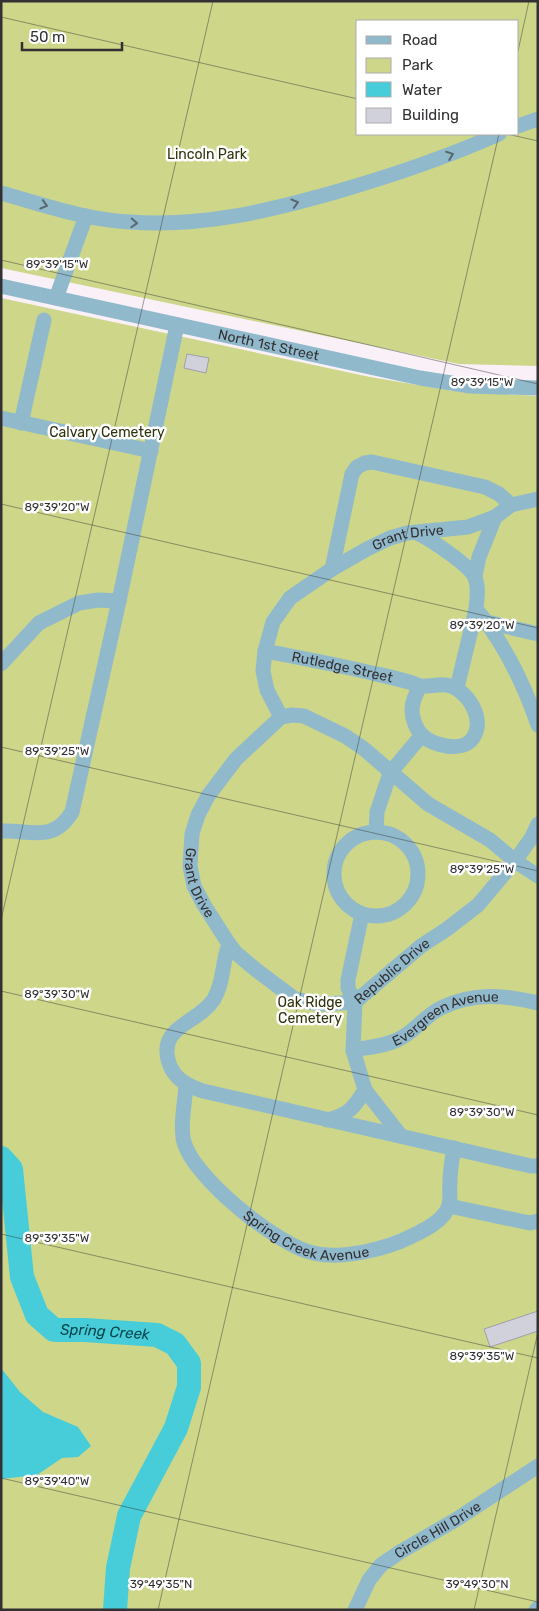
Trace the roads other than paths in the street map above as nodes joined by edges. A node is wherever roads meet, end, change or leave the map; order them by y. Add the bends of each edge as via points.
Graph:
1 (538, 119) edge
2 (519, 126) edge
3 (498, 135) edge
4 (1, 193) edge
5 (86, 216) junction
6 (1, 286) edge
7 (56, 298) junction
8 (44, 320) dead end
9 (177, 324) junction
10 (538, 388) edge
11 (1, 418) edge
12 (21, 423) junction
13 (151, 451) junction
14 (538, 499) edge
15 (511, 505) junction
16 (495, 517) junction
17 (417, 533) junction
18 (332, 569) junction
19 (475, 576) junction
20 (119, 601) junction
21 (476, 609) junction
22 (487, 622) junction
23 (538, 634) edge
24 (265, 651) junction
25 (1, 664) edge
26 (420, 686) junction
27 (456, 688) junction
28 (281, 717) junction
29 (538, 725) edge
30 (422, 735) junction
31 (390, 773) junction
32 (538, 824) edge
33 (1, 831) edge
34 (376, 832) junction
35 (516, 861) junction
36 (538, 876) edge
37 (362, 914) junction
38 (229, 944) junction
39 (355, 1002) junction
40 (538, 1002) edge
41 (353, 1050) junction
42 (186, 1085) junction
43 (365, 1090) junction
44 (328, 1120) junction
45 (401, 1136) junction
46 (454, 1148) junction
47 (538, 1166) edge
48 (449, 1206) junction
49 (538, 1221) edge
50 (538, 1466) edge
51 (362, 1603) edge
52 (355, 1610) edge

1 - 2 street
5 -> 3 street via 164,224 241,216 430,163
4 -> 5 street
5 - 7 street
6 - 7 street, North 1st Street
7 - 9 street, North 1st Street
8 - 12 street
9 - 10 street, North 1st Street via 420,378 470,386
9 - 13 street
11 - 12 street
12 - 13 street
13 - 20 street
14 - 15 street, Grant Drive
15 - 16 street, Grant Drive
15 - 18 street via 485,487 383,464 365,463 352,474
16 - 17 street, Grant Drive via 468,527
16 - 19 street
17 - 18 street, Grant Drive via 390,538
17 - 19 street via 450,553
18 - 24 street, Grant Drive via 290,598 272,622
19 - 21 street
20 - 25 street via 79,603 38,623
20 - 33 street via 72,812 59,827 44,834
21 - 22 street
21 - 27 street
22 - 23 street
22 - 29 street via 513,665
24 - 26 street, Rutledge Street via 339,665
24 - 28 street, Grant Drive via 263,672 267,690
26 - 27 street via 448,684
26 - 30 street via 412,709 414,722
27 - 30 street via 476,713 477,726 473,738 455,747
28 - 31 street via 304,716 345,736
28 - 38 street, Grant Drive via 253,741 226,772 198,814 192,834 190,866 194,886
30 - 31 street
31 - 34 street via 377,812
31 - 35 street via 428,804 479,833
32 - 35 street, Republic Drive
34 - 37 street via 360,834 346,844 335,864 337,890 348,905
34 - 37 street via 398,838 409,848 418,872 409,900 395,911 377,916
35 - 36 street
35 - 39 street, Republic Drive via 478,905 421,946
37 - 39 street via 348,980
38 - 39 street, Republic Drive via 255,969 295,999 319,1004
38 - 42 street via 214,1000 198,1017 176,1030 167,1045 170,1068
39 - 41 street
40 - 41 street, Evergreen Avenue via 493,995 471,998 439,1009 402,1038
41 - 43 street
42 - 44 street
42 - 48 street, Spring Creek Avenue via 184,1143 190,1159 240,1209 297,1248 312,1253 335,1254 386,1246 407,1239 438,1221
43 - 44 street via 350,1110
43 - 45 street
44 - 45 street
45 - 46 street
46 - 47 street
46 - 48 street
48 - 49 street via 530,1223
50 - 51 street, Circle Hill Drive via 381,1565 369,1580
51 - 52 street, Circle Hill Drive

